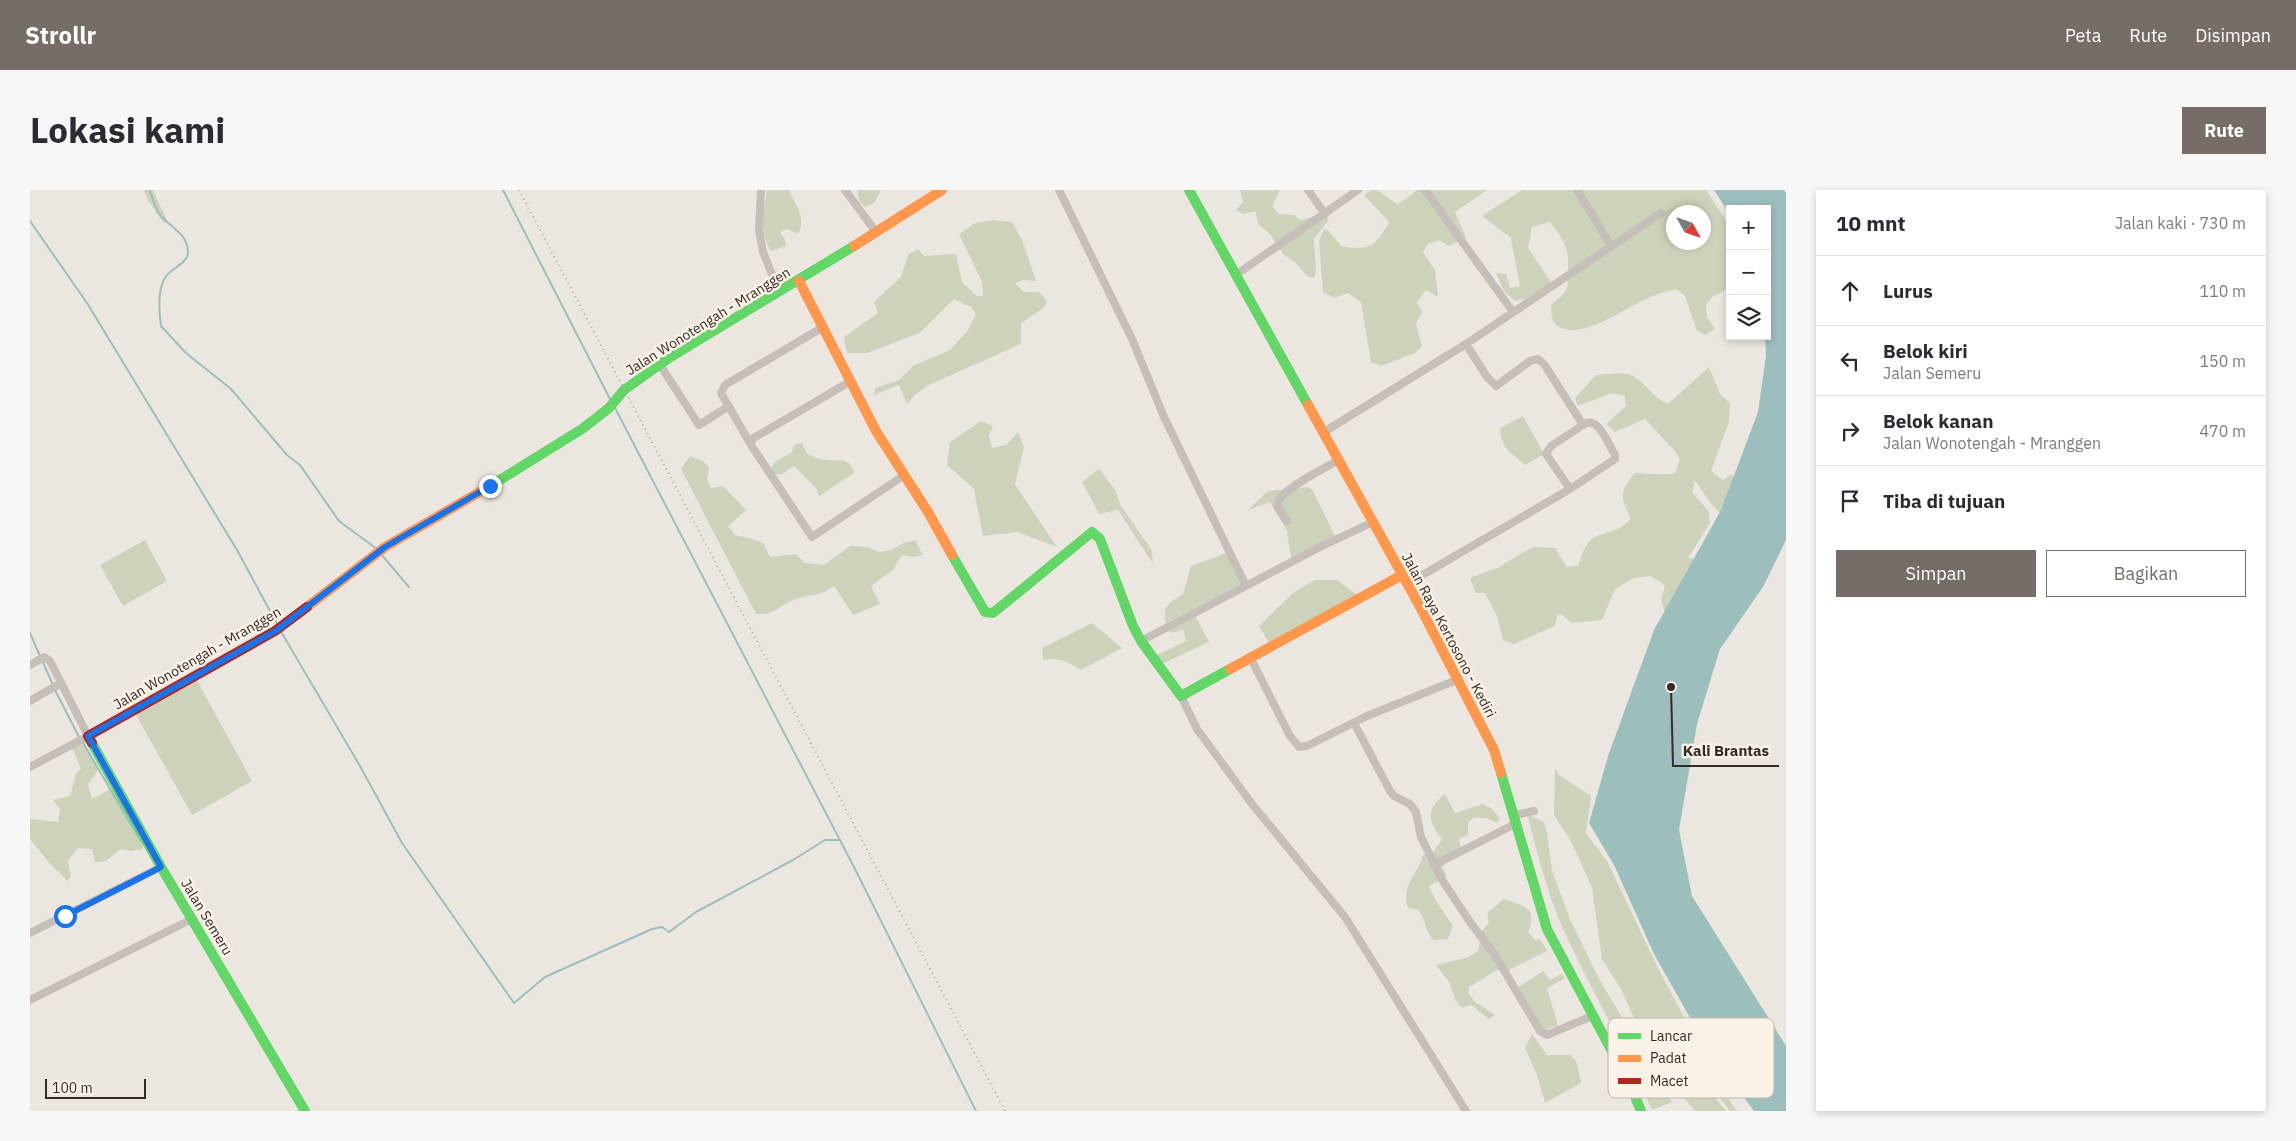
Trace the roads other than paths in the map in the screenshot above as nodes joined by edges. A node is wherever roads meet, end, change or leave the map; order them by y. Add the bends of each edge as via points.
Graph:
1 (761, 190) edge
2 (846, 190) edge
3 (942, 190) edge
4 (1058, 190) edge
5 (1189, 190) edge
6 (1308, 190) edge
7 (1358, 190) edge
8 (1425, 190) edge
9 (1577, 190) edge
10 (1661, 212) dead end
11 (1325, 214) junction
12 (876, 232) junction
13 (1611, 246) junction
14 (1237, 274) junction
15 (799, 281) junction
16 (780, 292) junction
17 (1513, 312) junction
18 (823, 327) junction
19 (1466, 344) junction
20 (660, 365) junction
21 (851, 382) junction
22 (729, 406) junction
23 (1583, 424) junction
24 (1324, 432) junction
25 (751, 445) junction
26 (1339, 460) junction
27 (903, 476) junction
28 (1570, 489) junction
29 (1287, 522) dead end
30 (1373, 522) junction
31 (1405, 580) junction
32 (1246, 586) junction
33 (1141, 641) junction
34 (1250, 657) junction
35 (37, 661) edge
36 (1459, 679) junction
37 (59, 684) junction
38 (1181, 696) junction
39 (30, 701) edge
40 (1354, 723) junction
41 (87, 736) junction
42 (30, 767) edge
43 (1534, 811) dead end
44 (1516, 819) junction
45 (1434, 865) junction
46 (158, 868) junction
47 (189, 920) junction
48 (30, 933) edge
49 (30, 1000) edge
50 (1592, 1016) junction
51 (1608, 1045) edge
52 (1636, 1098) edge
53 (305, 1111) edge
54 (1466, 1111) edge
55 (1641, 1111) edge

1 - 16 street via 759,230 763,252
2 - 12 street
3 - 12 main road, Jalan Wonotengah - Mranggen
4 - 32 street via 1132,339 1164,416
5 - 14 main road, Jalan Raya Kertosono - Kediri
6 - 11 street
7 - 11 street
8 - 17 street
9 - 13 street
10 - 13 street
11 - 14 street
12 - 15 main road, Jalan Wonotengah - Mranggen
13 - 17 street
14 - 24 main road, Jalan Raya Kertosono - Kediri
15 - 16 main road, Jalan Wonotengah - Mranggen
15 - 18 main road
16 - 20 main road, Jalan Wonotengah - Mranggen
17 - 19 street
18 - 21 main road
18 - 22 street via 725,385 721,393
19 - 23 street via 1487,378 1496,386 1530,360 1540,360
19 - 24 street
20 - 22 street via 699,425
20 - 41 main road, Jalan Wonotengah - Mranggen via 624,390 582,429 379,552 279,628
21 - 25 street via 752,439
21 - 27 main road
22 - 25 street
23 - 28 street via 1551,446 1546,454
23 - 28 street via 1592,421 1598,426 1615,459
24 - 26 main road, Jalan Raya Kertosono - Kediri
25 - 27 street via 812,537
26 - 29 street via 1293,486 1280,498 1277,506
26 - 30 main road, Jalan Raya Kertosono - Kediri
27 - 33 main road via 928,512 985,612 993,613 1000,608 1092,532 1100,539
28 - 31 street
30 - 31 main road, Jalan Raya Kertosono - Kediri
30 - 32 street
31 - 34 main road
31 - 36 main road, Jalan Raya Kertosono - Kediri
32 - 33 street
33 - 38 main road
34 - 38 main road
34 - 40 street via 1290,736 1299,747
35 - 37 street via 50,661
36 - 40 street
36 - 44 main road, Jalan Raya Kertosono - Kediri via 1494,750
37 - 39 street
37 - 41 street
38 - 54 street via 1197,729 1252,804 1345,917
40 - 45 street via 1390,791 1416,812 1421,837
41 - 42 street
41 - 46 main road, Jalan Semeru
43 - 44 street
44 - 45 street
44 - 50 main road, Jalan Raya Kertosono - Kediri via 1547,929
45 - 50 street via 1447,889 1495,955 1541,1033 1547,1034
46 - 47 main road, Jalan Semeru
46 - 48 street
47 - 49 street
47 - 53 main road, Jalan Semeru
50 - 51 main road, Jalan Raya Kertosono - Kediri
52 - 55 main road, Jalan Raya Kertosono - Kediri

